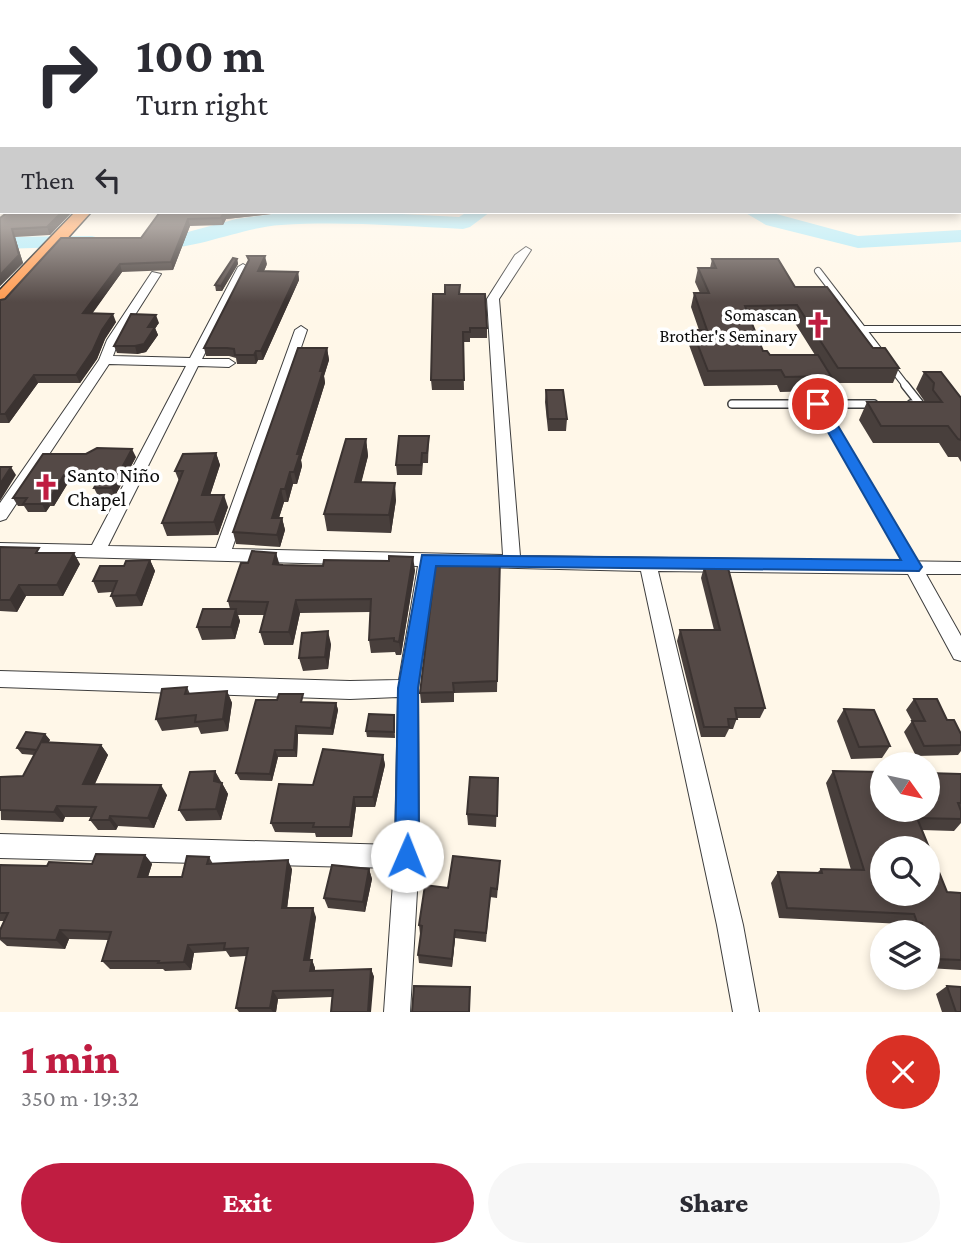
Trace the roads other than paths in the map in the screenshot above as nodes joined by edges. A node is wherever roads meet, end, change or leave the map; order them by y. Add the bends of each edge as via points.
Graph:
1 (81, 214) edge
2 (62, 235) joint
3 (526, 250) dead end
4 (243, 267) edge
5 (818, 271) dead end
6 (156, 274) dead end
7 (0, 301) edge
8 (865, 329) junction
9 (961, 329) edge
10 (301, 330) dead end
11 (105, 360) junction
12 (193, 361) junction
13 (229, 363) dead end
14 (732, 404) dead end
15 (818, 404) junction
16 (882, 404) edge
17 (907, 404) edge
18 (0, 515) edge
19 (0, 549) edge
20 (97, 551) junction
21 (222, 554) junction
22 (428, 559) junction
23 (512, 561) junction
24 (648, 565) junction
25 (913, 567) junction
26 (961, 568) edge
27 (961, 653) edge
28 (0, 679) edge
29 (408, 688) junction
30 (0, 846) edge
31 (407, 856) junction
32 (397, 1012) edge
33 (746, 1012) edge

1 - 2 highway
2 - 7 highway
3 - 23 street via 493,299
4 - 12 street
5 - 8 lane
6 - 11 street
8 - 9 lane
8 - 17 lane via 920,404
10 - 21 street
11 - 12 street
11 - 18 street
12 - 13 street
12 - 20 street
14 - 15 lane
15 - 16 lane
15 - 25 lane
19 - 20 street
20 - 21 street
21 - 22 street
22 - 23 street
22 - 29 street
23 - 24 street
24 - 25 street
24 - 33 street
25 - 26 street
25 - 27 street
28 - 29 street
29 - 31 street
30 - 31 street
31 - 32 street

